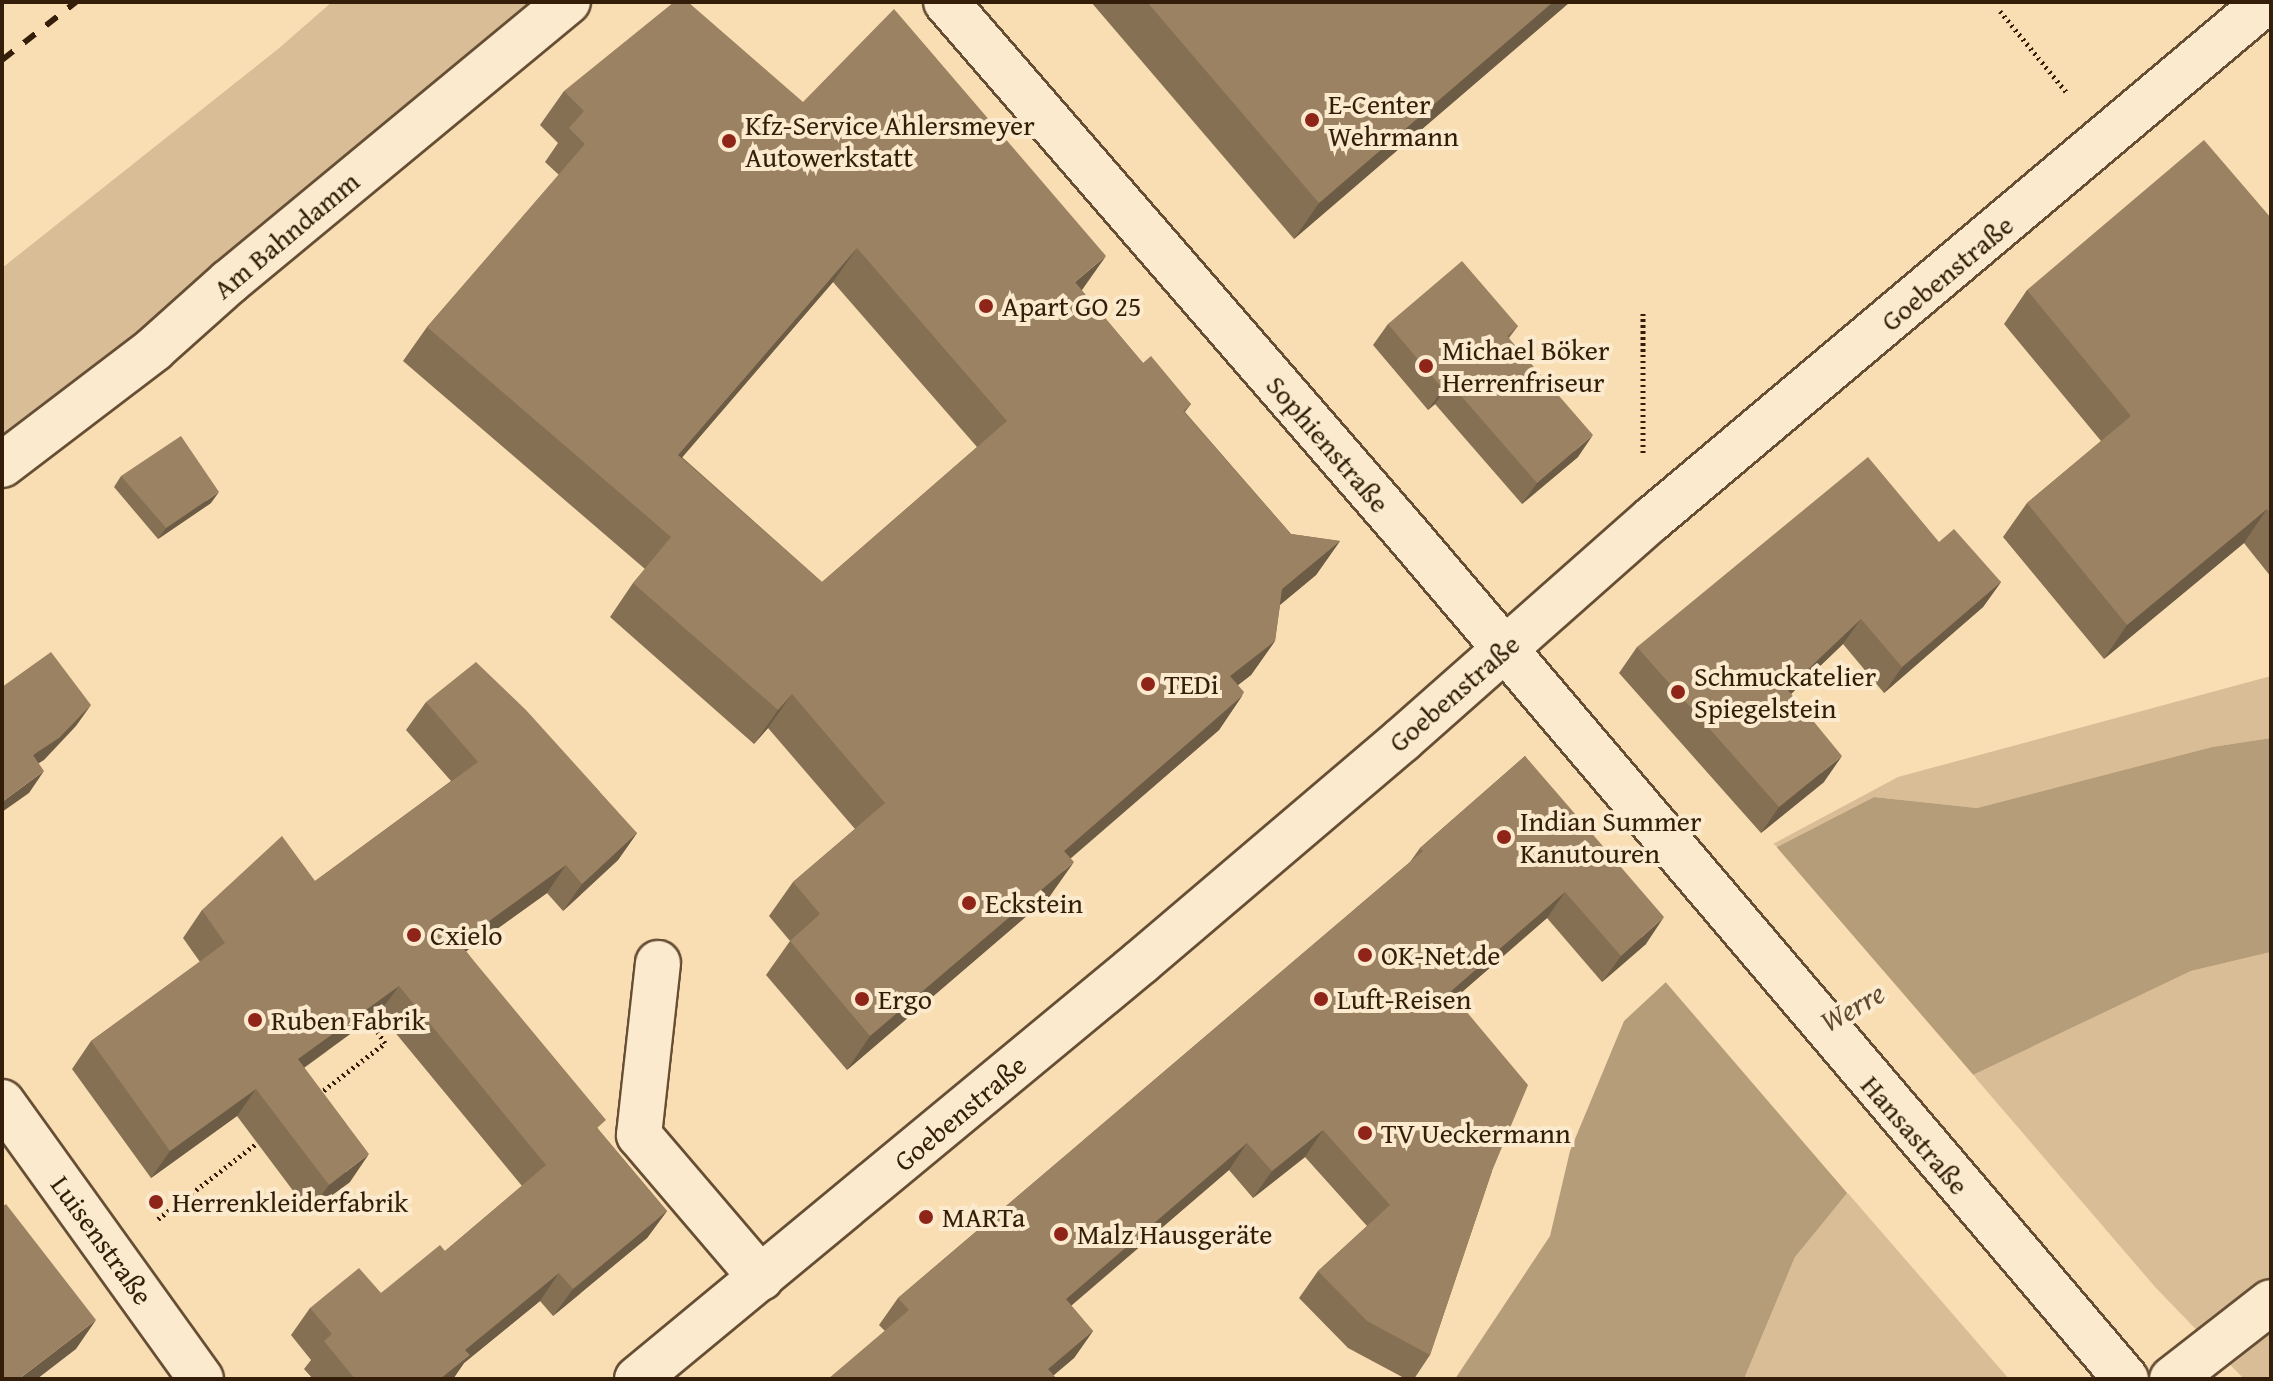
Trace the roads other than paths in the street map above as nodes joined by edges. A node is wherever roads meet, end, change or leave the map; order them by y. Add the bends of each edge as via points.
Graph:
1 (568, 2) edge
2 (946, 2) edge
3 (2266, 2) edge
4 (2, 465) edge
5 (1503, 651) junction
6 (1705, 890) joint
7 (658, 963) dead end
8 (2, 1102) edge
9 (761, 1278) junction
10 (2271, 1302) edge
11 (201, 1379) edge
12 (637, 1379) edge
13 (2126, 1379) edge
14 (2172, 1379) edge

1 - 4 street, Am Bahndamm via 154,349
2 - 5 street, Sophienstraße
3 - 5 street, Goebenstraße via 1652,519
5 - 6 street, Sophienstraße
5 - 9 street, Goebenstraße
6 - 13 street, Hansastraße
7 - 9 street via 639,1135
8 - 11 street, Luisenstraße
9 - 12 street, Goebenstraße
10 - 14 street

